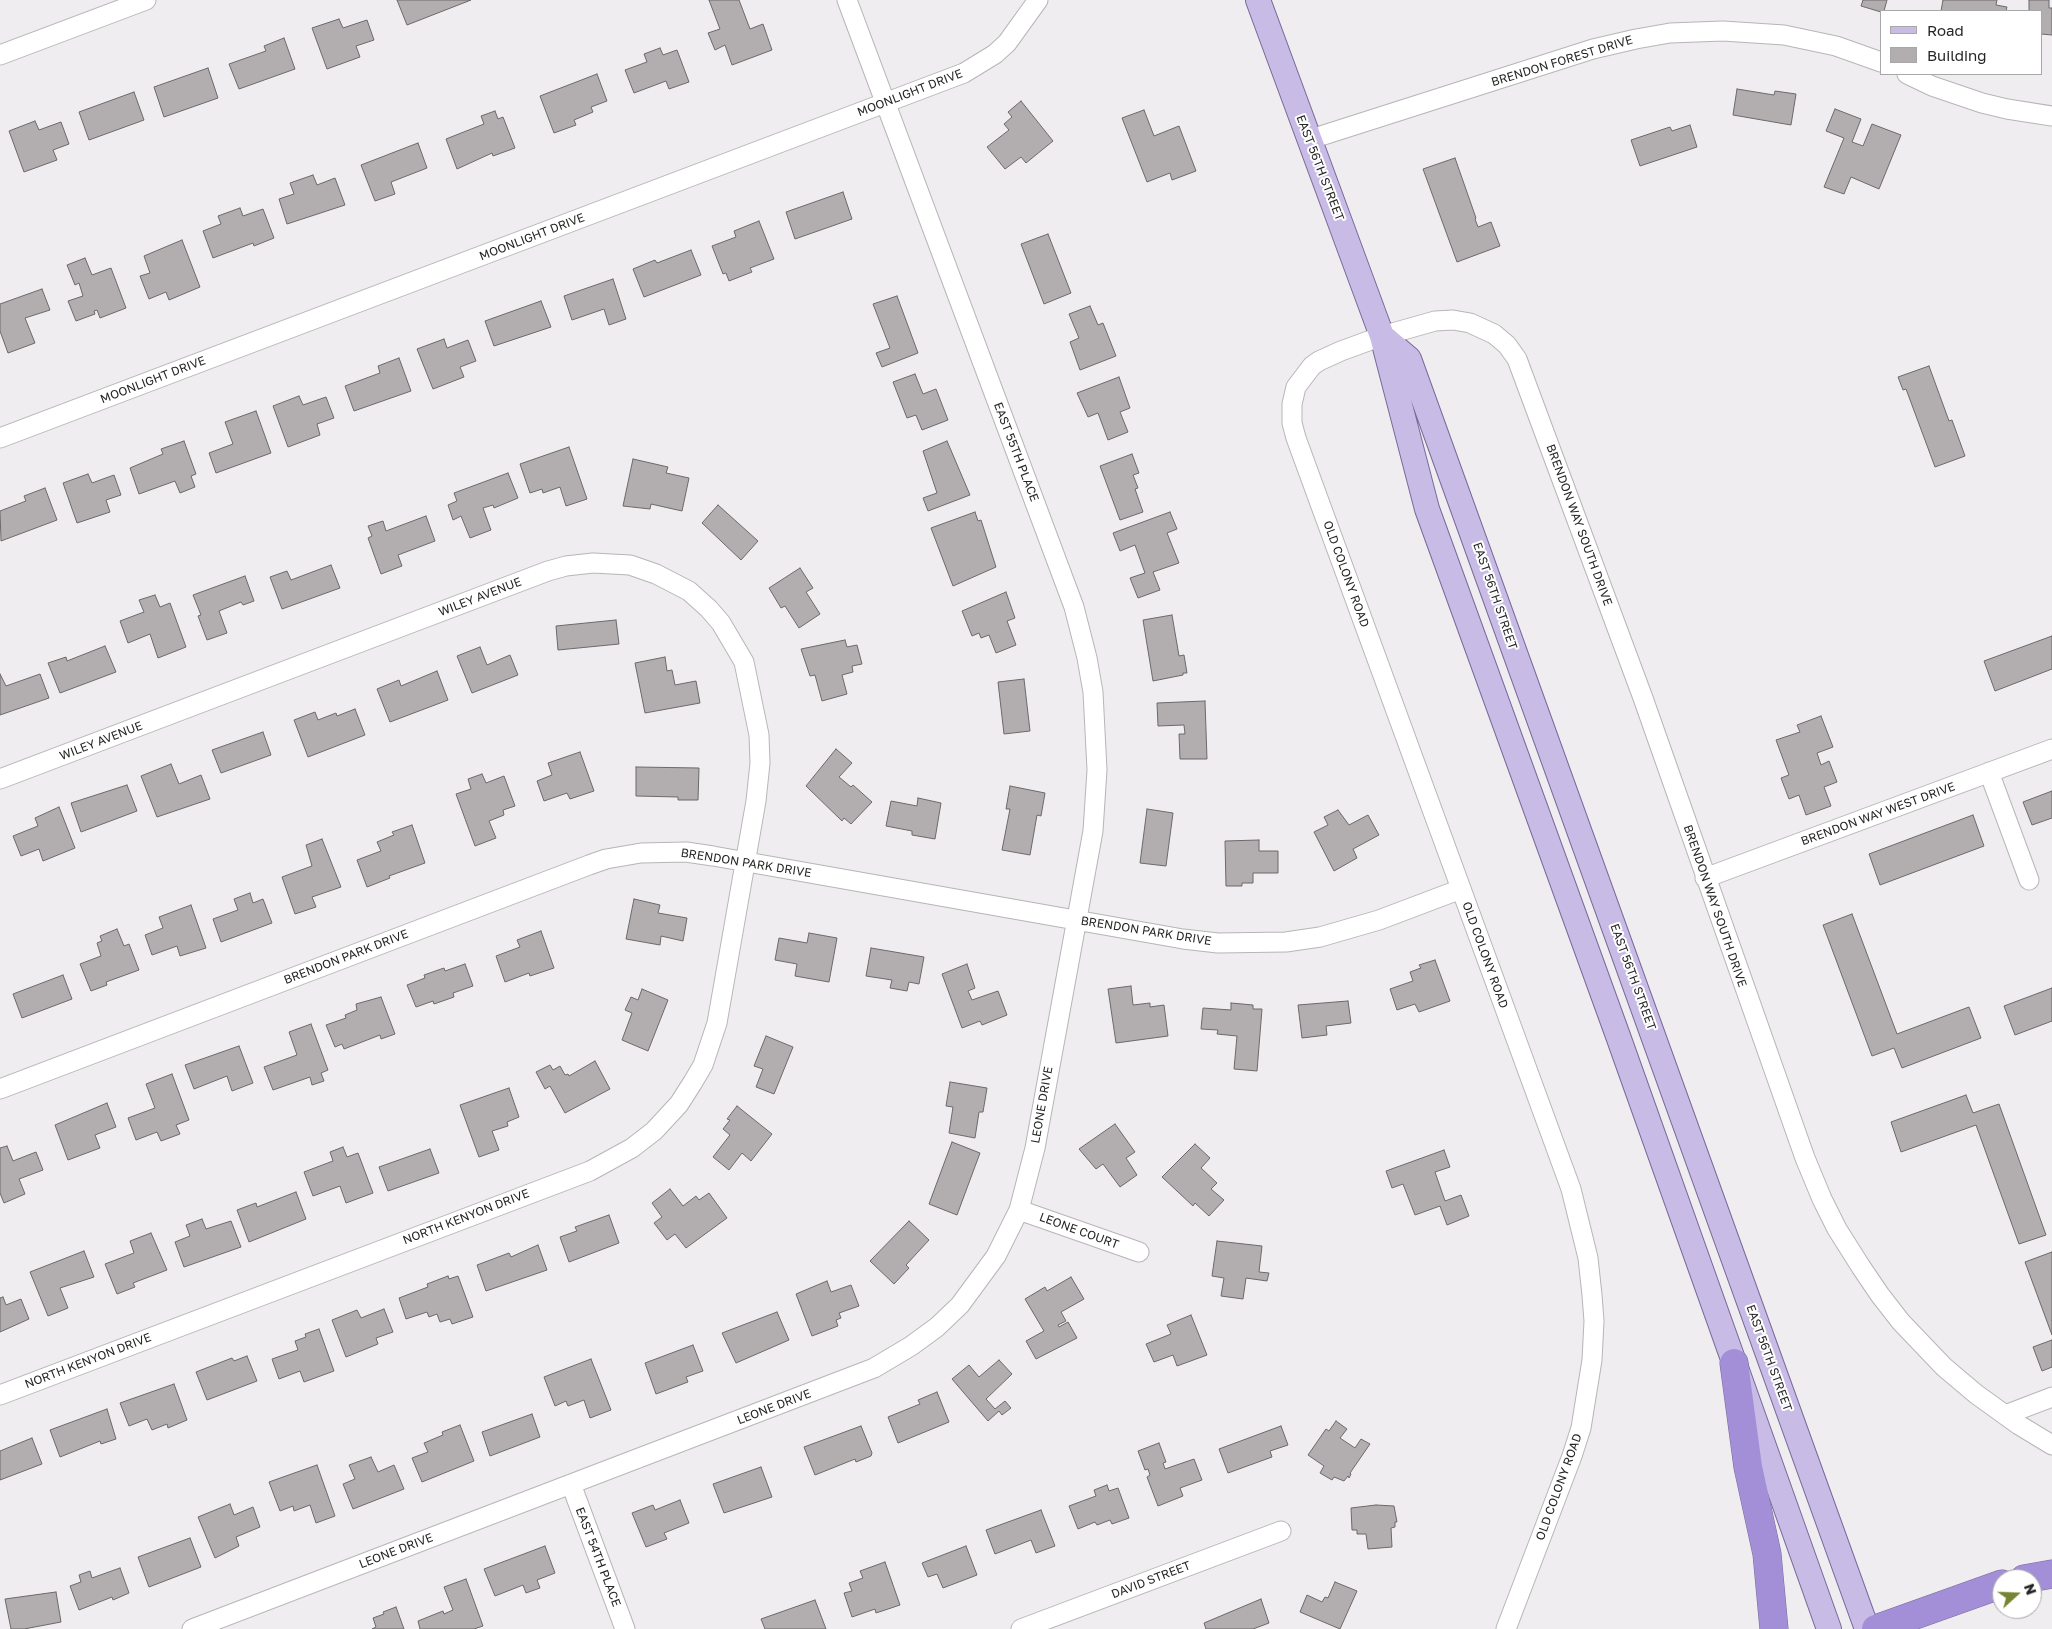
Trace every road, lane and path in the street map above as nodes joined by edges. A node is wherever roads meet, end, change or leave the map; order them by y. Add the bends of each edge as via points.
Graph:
1 (146, 0) edge
2 (847, 0) edge
3 (1038, 0) edge
4 (1258, 0) edge
5 (0, 56) edge
6 (1880, 62) edge
7 (1909, 75) edge
8 (885, 104) junction
9 (2052, 116) edge
10 (1308, 140) junction
11 (1382, 336) junction
12 (1507, 347) joint
13 (0, 438) edge
14 (2052, 749) edge
15 (1989, 772) junction
16 (0, 779) edge
17 (746, 861) junction
18 (1705, 878) junction
19 (2029, 880) dead end
20 (1461, 889) junction
21 (1076, 920) junction
22 (0, 1088) edge
23 (1019, 1210) junction
24 (1139, 1252) dead end
25 (1734, 1363) junction
26 (0, 1394) edge
27 (2052, 1396) edge
28 (2004, 1415) junction
29 (2052, 1445) edge
30 (571, 1484) junction
31 (1281, 1531) dead end
32 (1992, 1588) edge
33 (1504, 1628) edge
34 (192, 1629) edge
35 (625, 1629) edge
36 (1021, 1629) edge
37 (1774, 1629) edge
38 (1830, 1629) edge
39 (1867, 1629) edge
40 (1876, 1629) edge

1 - 5 street
2 - 8 street, EAST 55TH PLACE
3 - 8 street, MOONLIGHT DRIVE via 1014,36 979,65
4 - 10 main road, EAST 56TH STREET
6 - 10 street, BRENDON FOREST DRIVE via 1836,46 1784,35 1723,31 1661,34 1593,50
7 - 9 street via 1982,102
8 - 13 street, MOONLIGHT DRIVE
8 - 21 street, EAST 55TH PLACE via 1065,582 1087,658 1095,709 1097,788
10 - 11 main road, EAST 56TH STREET
11 - 12 street, OLD COLONY ROAD via 1426,322 1453,320 1479,326 1494,334
11 - 20 street, OLD COLONY ROAD via 1312,366 1296,387 1292,423
11 - 25 main road, EAST 56TH STREET via 1427,509
11 - 39 main road, EAST 56TH STREET via 1409,359
12 - 18 street, BRENDON WAY SOUTH DRIVE via 1525,376
14 - 15 street, BRENDON WAY WEST DRIVE
15 - 18 street, BRENDON WAY WEST DRIVE
15 - 19 street
16 - 17 street, WILEY AVENUE via 548,571 584,563 621,564 656,574 689,591 721,623 744,662 759,735 760,763
17 - 21 street, BRENDON PARK DRIVE
17 - 22 street, BRENDON PARK DRIVE via 696,853 659,852 633,854 588,865
17 - 26 street, NORTH KENYON DRIVE via 718,1023 703,1065 676,1108 632,1148 590,1171
18 - 28 street, BRENDON WAY SOUTH DRIVE via 1805,1158 1837,1230 1901,1322 1944,1367
20 - 21 street, BRENDON PARK DRIVE via 1355,928 1286,942 1218,943
20 - 33 street, OLD COLONY ROAD via 1571,1189 1588,1258 1594,1321 1592,1360 1581,1428
21 - 23 street, LEONE DRIVE via 1035,1148
23 - 24 street, LEONE COURT
23 - 30 street, LEONE DRIVE via 1001,1248 971,1292 937,1327 899,1354 867,1371
25 - 37 highway via 1748,1467 1767,1554
25 - 38 main road, EAST 56TH STREET
27 - 28 street
28 - 29 street, BRENDON WAY SOUTH DRIVE
30 - 34 street, LEONE DRIVE
30 - 35 street, EAST 54TH PLACE
31 - 36 street, DAVID STREET
32 - 40 highway

